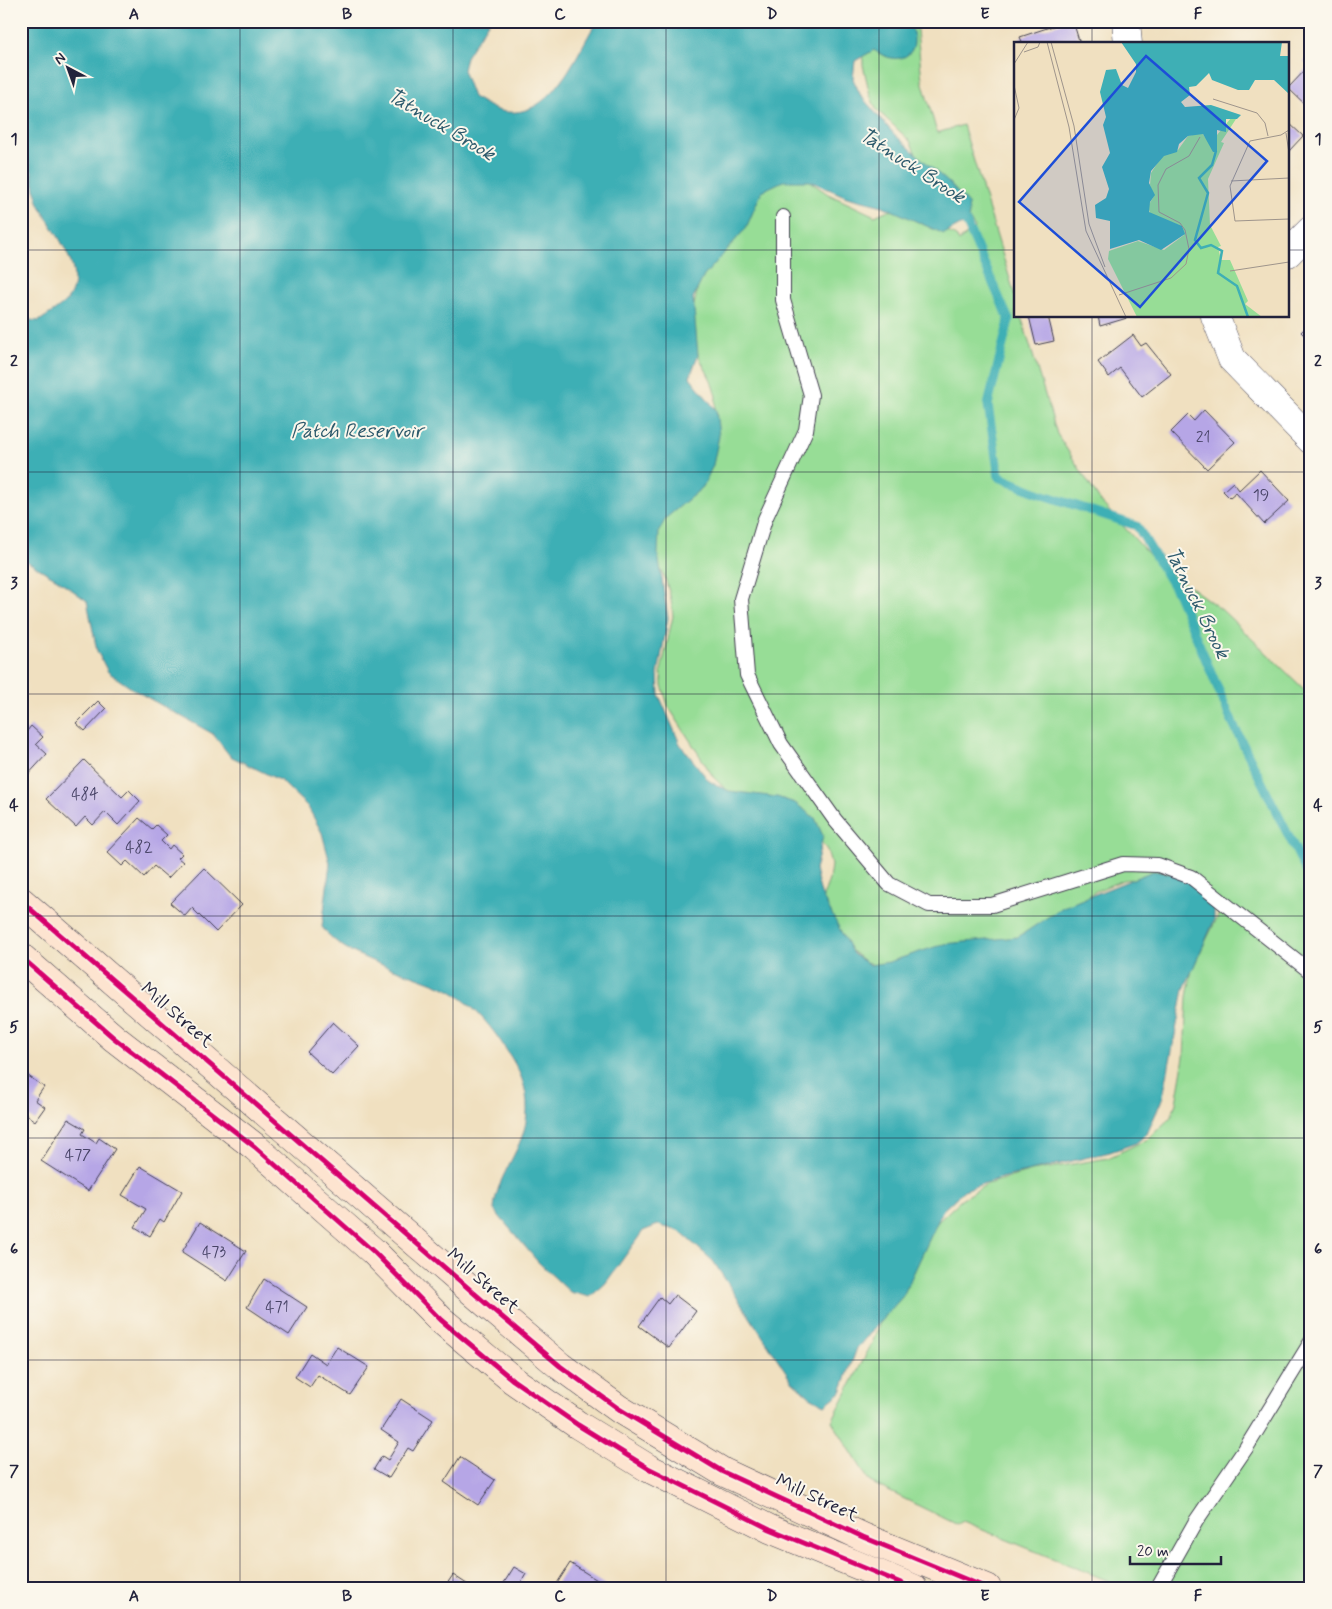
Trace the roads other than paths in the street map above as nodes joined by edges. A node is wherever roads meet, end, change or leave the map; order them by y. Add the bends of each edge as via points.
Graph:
1 (1126, 21) edge
2 (1128, 42) edge
3 (783, 218) dead end
4 (1311, 230) edge
5 (1290, 251) edge
6 (1220, 319) edge
7 (1311, 440) edge
8 (21, 901) edge
9 (21, 957) edge
10 (1311, 972) edge
11 (428, 1254) junction
12 (405, 1282) junction
13 (1311, 1342) edge
14 (913, 1588) edge
15 (987, 1588) edge
16 (1158, 1588) edge

1 - 2 street
3 - 10 lane via 783,300 811,395 806,430 765,519 741,599 747,675 781,744 835,820 889,884 929,905 992,905 1123,864 1158,865 1191,877
4 - 5 street
6 - 7 street via 1232,359
8 - 11 main road, Mill Street
9 - 12 main road via 114,1038 255,1147
11 - 12 main road
11 - 15 main road, Mill Street via 560,1366 620,1409 723,1472
12 - 14 main road via 442,1320 513,1380 648,1468 770,1529
13 - 16 lane via 1246,1448 1196,1521

